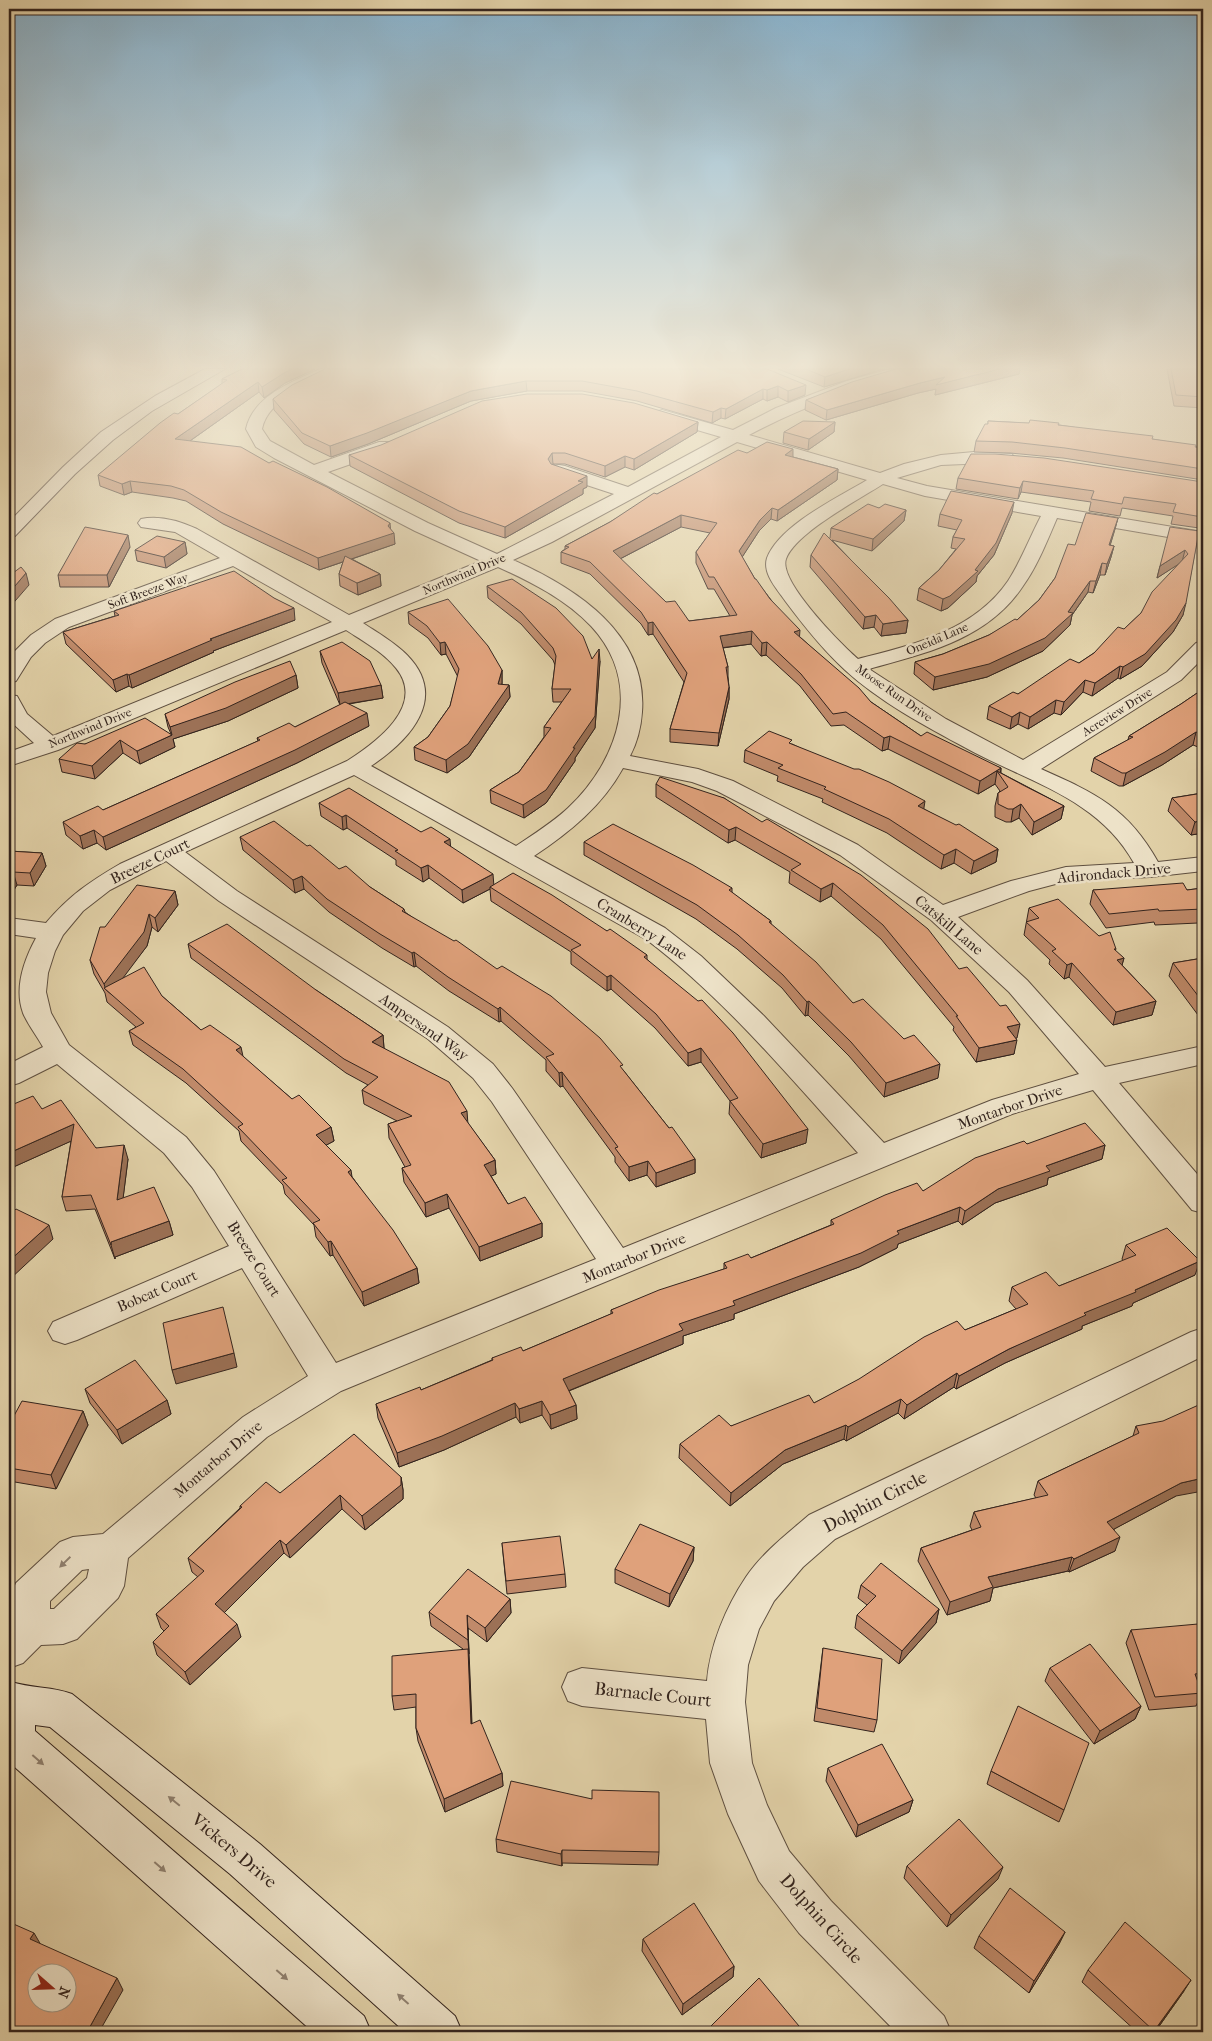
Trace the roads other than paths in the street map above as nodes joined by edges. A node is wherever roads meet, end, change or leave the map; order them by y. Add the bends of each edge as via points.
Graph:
1 (56, 464) edge
2 (76, 464) edge
3 (300, 464) edge
4 (333, 464) edge
5 (681, 464) edge
6 (829, 464) edge
7 (921, 464) edge
8 (559, 470) edge
9 (313, 471) junction
10 (880, 479) junction
11 (630, 493) junction
12 (9, 510) edge
13 (1051, 513) junction
14 (147, 523) dead end
15 (9, 532) edge
16 (1203, 538) edge
17 (234, 559) junction
18 (497, 561) junction
19 (348, 624) junction
20 (1203, 647) edge
21 (854, 667) junction
22 (9, 677) edge
23 (9, 702) edge
24 (50, 745) junction
25 (9, 759) edge
26 (617, 760) junction
27 (354, 766) junction
28 (1025, 769) junction
29 (168, 852) junction
30 (518, 856) junction
31 (1203, 864) edge
32 (1150, 870) junction
33 (940, 915) junction
34 (9, 926) edge
35 (52, 932) junction
36 (59, 1051) junction
37 (1203, 1055) edge
38 (9, 1076) edge
39 (1100, 1080) junction
40 (879, 1157) junction
41 (1203, 1202) edge
42 (249, 1251) junction
43 (617, 1265) junction
44 (64, 1331) dead end
45 (1203, 1340) edge
46 (329, 1381) junction
47 (20, 1639) edge
48 (582, 1687) dead end
49 (11, 1702) edge
50 (725, 1702) junction
51 (348, 2032) edge
52 (439, 2032) edge
53 (928, 2032) edge

1 - 12 street
2 - 15 street
3 - 9 street
4 - 9 street
5 - 11 street, Northwind Drive
6 - 10 street
7 - 10 street, Moose Run Drive
8 - 11 street
9 - 18 street
10 - 13 street via 925,491
10 - 21 street, Moose Run Drive via 798,532 788,540 776,559 780,580 824,636
11 - 18 street, Northwind Drive
13 - 16 street
13 - 21 street, Oneida Lane via 1016,583 998,606 967,627 922,648
14 - 17 street, Breeze Court via 180,527
17 - 19 street, Breeze Court
17 - 22 street, Soft Breeze Way via 55,620 18,660
18 - 19 street, Northwind Drive
18 - 26 street via 571,598 602,625 615,643 631,680 634,704 632,725
19 - 24 street, Northwind Drive
19 - 27 street, Breeze Court via 386,647 399,659 410,672 416,700 399,731 372,756
20 - 28 street, Acreview Drive via 1174,676
21 - 28 street, Moose Run Drive via 926,717
23 - 24 street via 18,718
24 - 25 street, Northwind Drive
26 - 30 street via 582,807
26 - 33 street, Catskill Lane via 698,776 759,802 879,868
27 - 29 street, Breeze Court
27 - 30 street, Cranberry Lane
28 - 32 street, Moose Run Drive via 1084,798 1110,816 1133,839
29 - 35 street, Breeze Court via 101,885 74,906
29 - 43 street, Ampersand Way via 228,896 438,1033 484,1071
30 - 40 street, Cranberry Lane via 656,934 684,954 738,1005
31 - 32 street, Adirondack Drive
32 - 33 street, Adirondack Drive via 1058,876
33 - 39 street, Catskill Lane via 1018,986
34 - 35 street
35 - 36 street, Breeze Court via 35,973 33,992 37,1013
36 - 38 street
36 - 42 street, Breeze Court via 175,1145 203,1179
37 - 39 street, Montarbor Drive
39 - 40 street, Montarbor Drive via 1002,1107
39 - 41 street, Catskill Lane
40 - 43 street, Montarbor Drive
42 - 44 street, Bobcat Court
42 - 46 street, Breeze Court
43 - 46 street, Montarbor Drive
45 - 50 street, Dolphin Circle via 822,1527 790,1555 760,1589 741,1625 728,1664
46 - 47 street, Montarbor Drive via 255,1427 111,1550 104,1586 63,1626
48 - 50 street, Barnacle Court
49 -> 51 street, Vickers Drive via 16,1741
52 -> 49 street, Vickers Drive via 245,1859 58,1708
50 - 53 street, Dolphin Circle via 732,1763 749,1814 774,1866 815,1917

